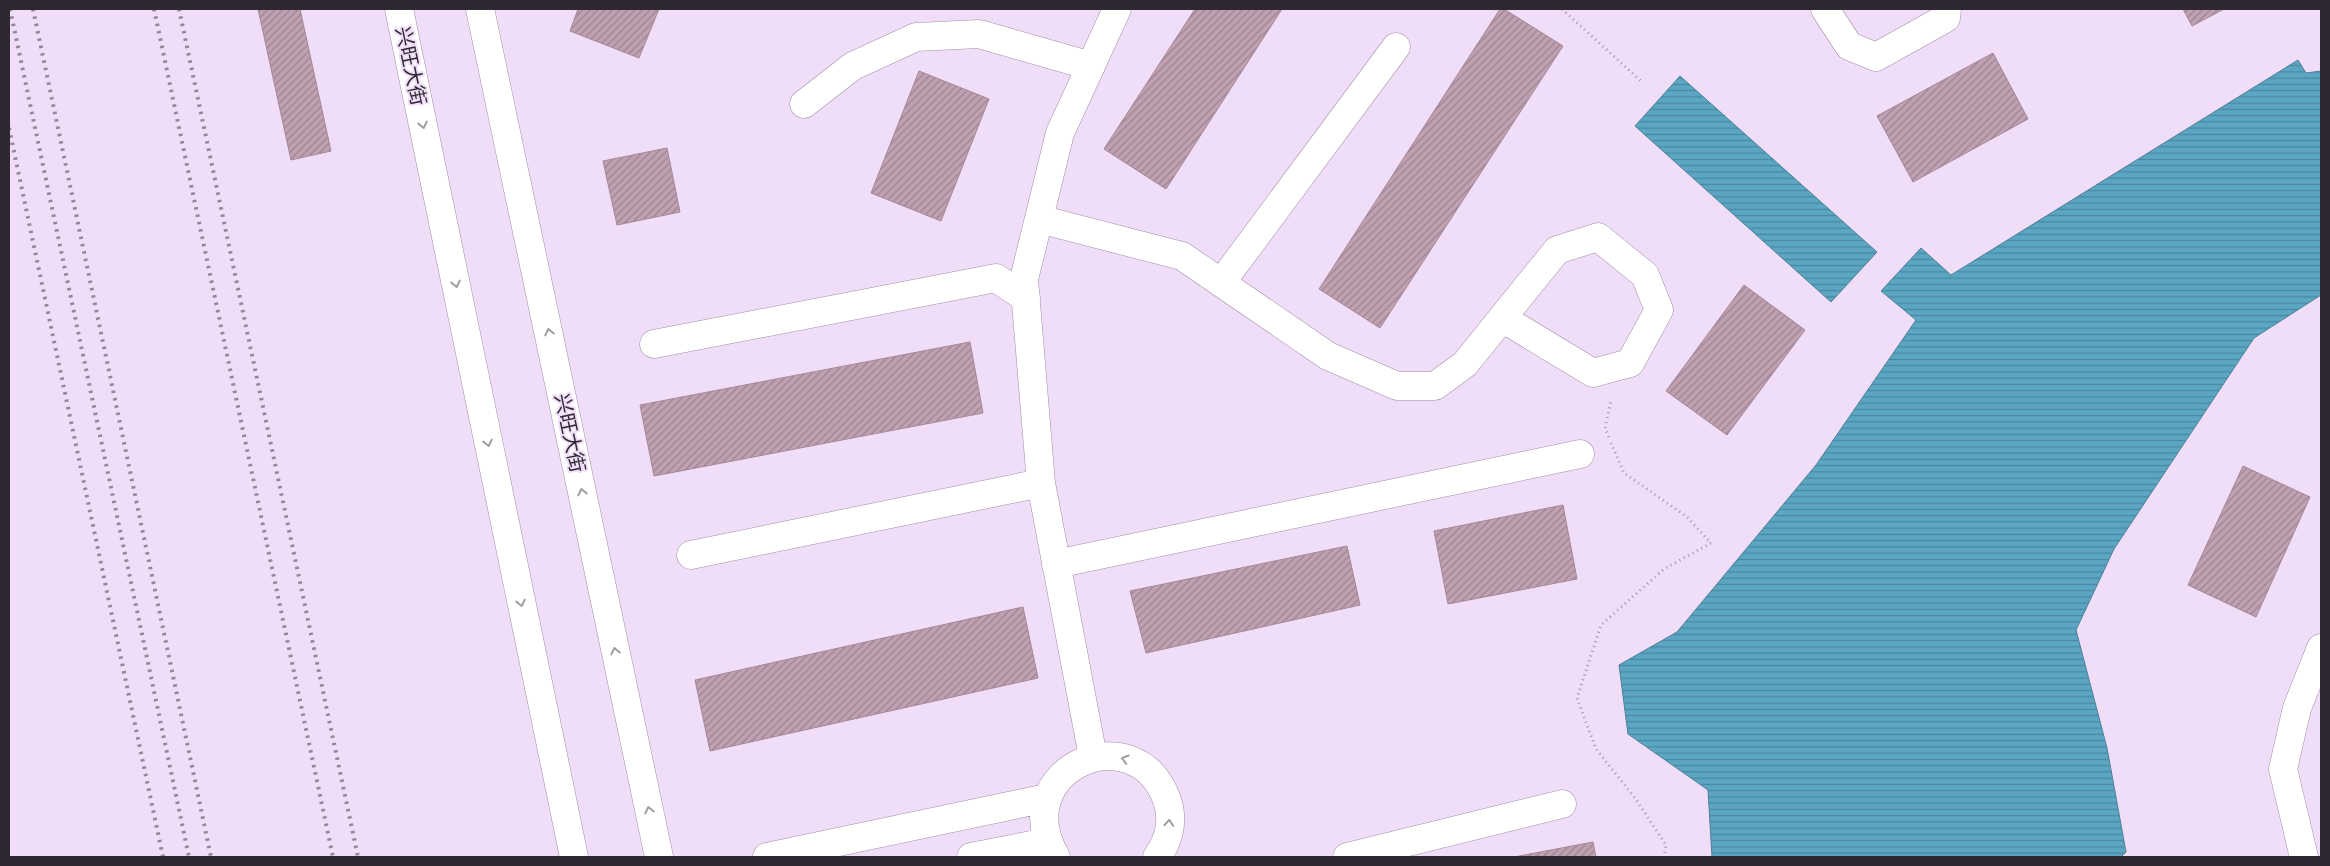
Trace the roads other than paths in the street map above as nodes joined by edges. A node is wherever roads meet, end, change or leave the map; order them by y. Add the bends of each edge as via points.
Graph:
1 (399, 9) edge
2 (480, 9) edge
3 (487, 9) edge
4 (1117, 9) edge
5 (1825, 9) edge
6 (1947, 9) edge
7 (1396, 47) dead end
8 (490, 53) junction
9 (1091, 66) junction
10 (804, 104) dead end
11 (1039, 219) junction
12 (1221, 283) junction
13 (1026, 298) junction
14 (1502, 318) junction
15 (654, 344) dead end
16 (1580, 454) dead end
17 (1041, 483) junction
18 (691, 554) dead end
19 (1056, 564) junction
20 (2321, 648) edge
21 (1093, 757) junction
22 (1046, 798) junction
23 (1562, 804) dead end
24 (1051, 849) edge
25 (574, 857) edge
26 (659, 857) edge
27 (767, 857) edge
28 (971, 857) edge
29 (1157, 857) edge
30 (1347, 857) edge
31 (2304, 857) edge

1 -> 25 street, 兴旺大街
2 - 8 street, 兴旺大街
3 - 8 street
4 - 9 street
5 - 6 street via 1849,46 1876,57 1946,18
7 - 12 street
26 -> 8 street, 兴旺大街
9 - 10 street via 979,34 916,36 853,66
9 - 11 street via 1060,133
11 - 12 street via 1182,256
11 - 13 street via 1024,279
12 - 14 street via 1328,356 1398,386 1435,386 1466,364
13 - 15 street via 996,278
13 - 17 street
14 - 14 street via 1593,373 1630,363 1659,310 1646,275 1598,238 1557,250
16 - 19 street
17 - 18 street
17 - 19 street
19 - 21 street
20 - 31 street via 2297,708 2283,770
21 - 22 street via 1074,765 1057,779
29 -> 21 street via 1170,827 1170,807 1163,788 1150,772 1133,761 1113,756
22 - 24 street via 1043,820
22 - 27 street
23 - 30 street
24 - 28 street

